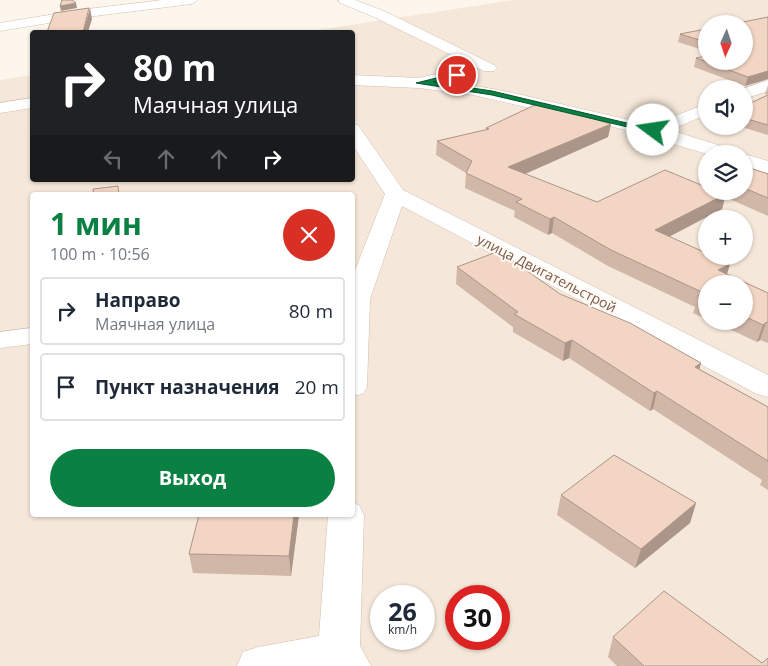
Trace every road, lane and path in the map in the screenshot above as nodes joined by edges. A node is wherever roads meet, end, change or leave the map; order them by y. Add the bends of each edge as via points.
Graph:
1 (192, 0) edge
2 (344, 0) edge
3 (0, 27) edge
4 (355, 80) edge
5 (419, 83) junction
6 (767, 86) edge
7 (753, 91) edge
8 (30, 103) edge
9 (0, 108) edge
10 (698, 112) edge
11 (653, 130) junction
12 (355, 133) edge
13 (699, 145) edge
14 (753, 163) edge
15 (768, 168) edge
16 (396, 194) junction
17 (355, 299) edge
18 (30, 336) edge
19 (0, 340) edge
20 (768, 387) edge
21 (346, 517) edge
22 (345, 659) edge
23 (258, 666) edge

1 - 3 street
2 - 5 street via 489,68
4 - 5 street
5 - 11 street via 492,93
6 - 7 street
8 - 9 street
10 - 11 street
11 - 13 street
12 - 16 street, улица Двигательстрой
14 - 15 street
16 - 17 street
16 - 20 street, улица Двигательстрой
18 - 19 street
21 - 22 street
22 - 23 street

